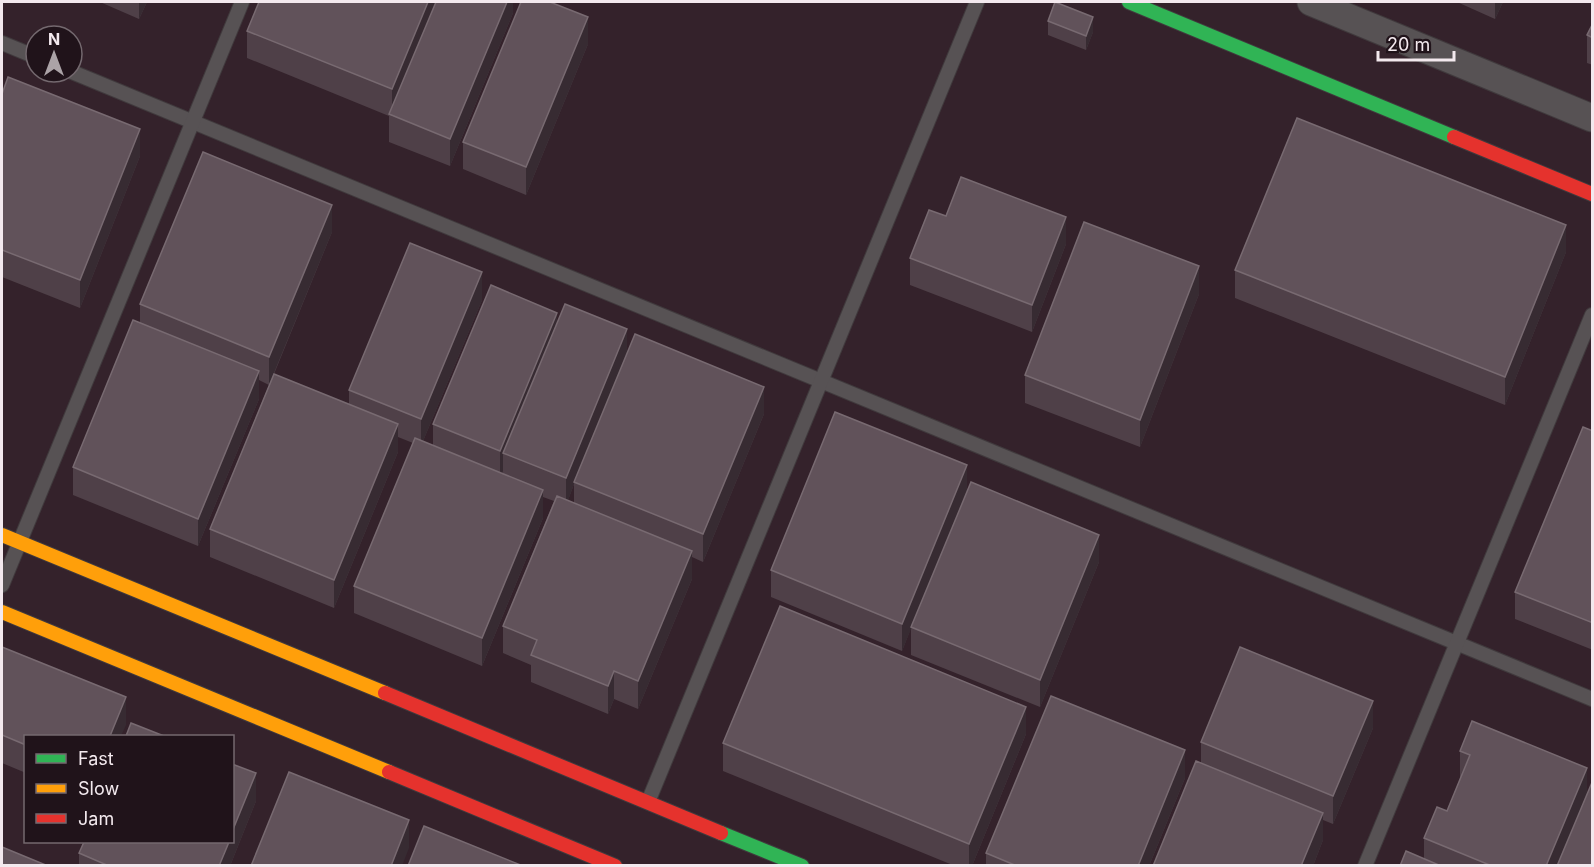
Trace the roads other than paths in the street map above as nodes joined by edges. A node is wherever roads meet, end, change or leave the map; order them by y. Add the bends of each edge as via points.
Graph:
1 (242, 2) edge
2 (977, 2) edge
3 (1129, 2) edge
4 (1311, 2) edge
5 (2, 43) edge
6 (24, 52) edge
7 (84, 77) edge
8 (1593, 118) edge
9 (192, 122) junction
10 (1593, 194) edge
11 (1593, 315) edge
12 (821, 381) junction
13 (2, 535) edge
14 (19, 542) junction
15 (2, 585) edge
16 (2, 612) edge
17 (1457, 643) junction
18 (1593, 699) edge
19 (648, 802) junction
20 (615, 866) edge
21 (802, 866) edge
22 (1365, 866) edge

1 - 9 lane
2 - 12 lane
3 - 10 street
4 - 8 street
5 - 6 lane
7 - 9 lane
9 - 12 lane
9 - 14 lane
11 - 17 lane
12 - 17 lane
12 - 19 lane
13 - 14 street
14 - 15 lane
14 - 19 street
16 - 20 street
17 - 18 lane
17 - 22 lane
19 - 21 street

